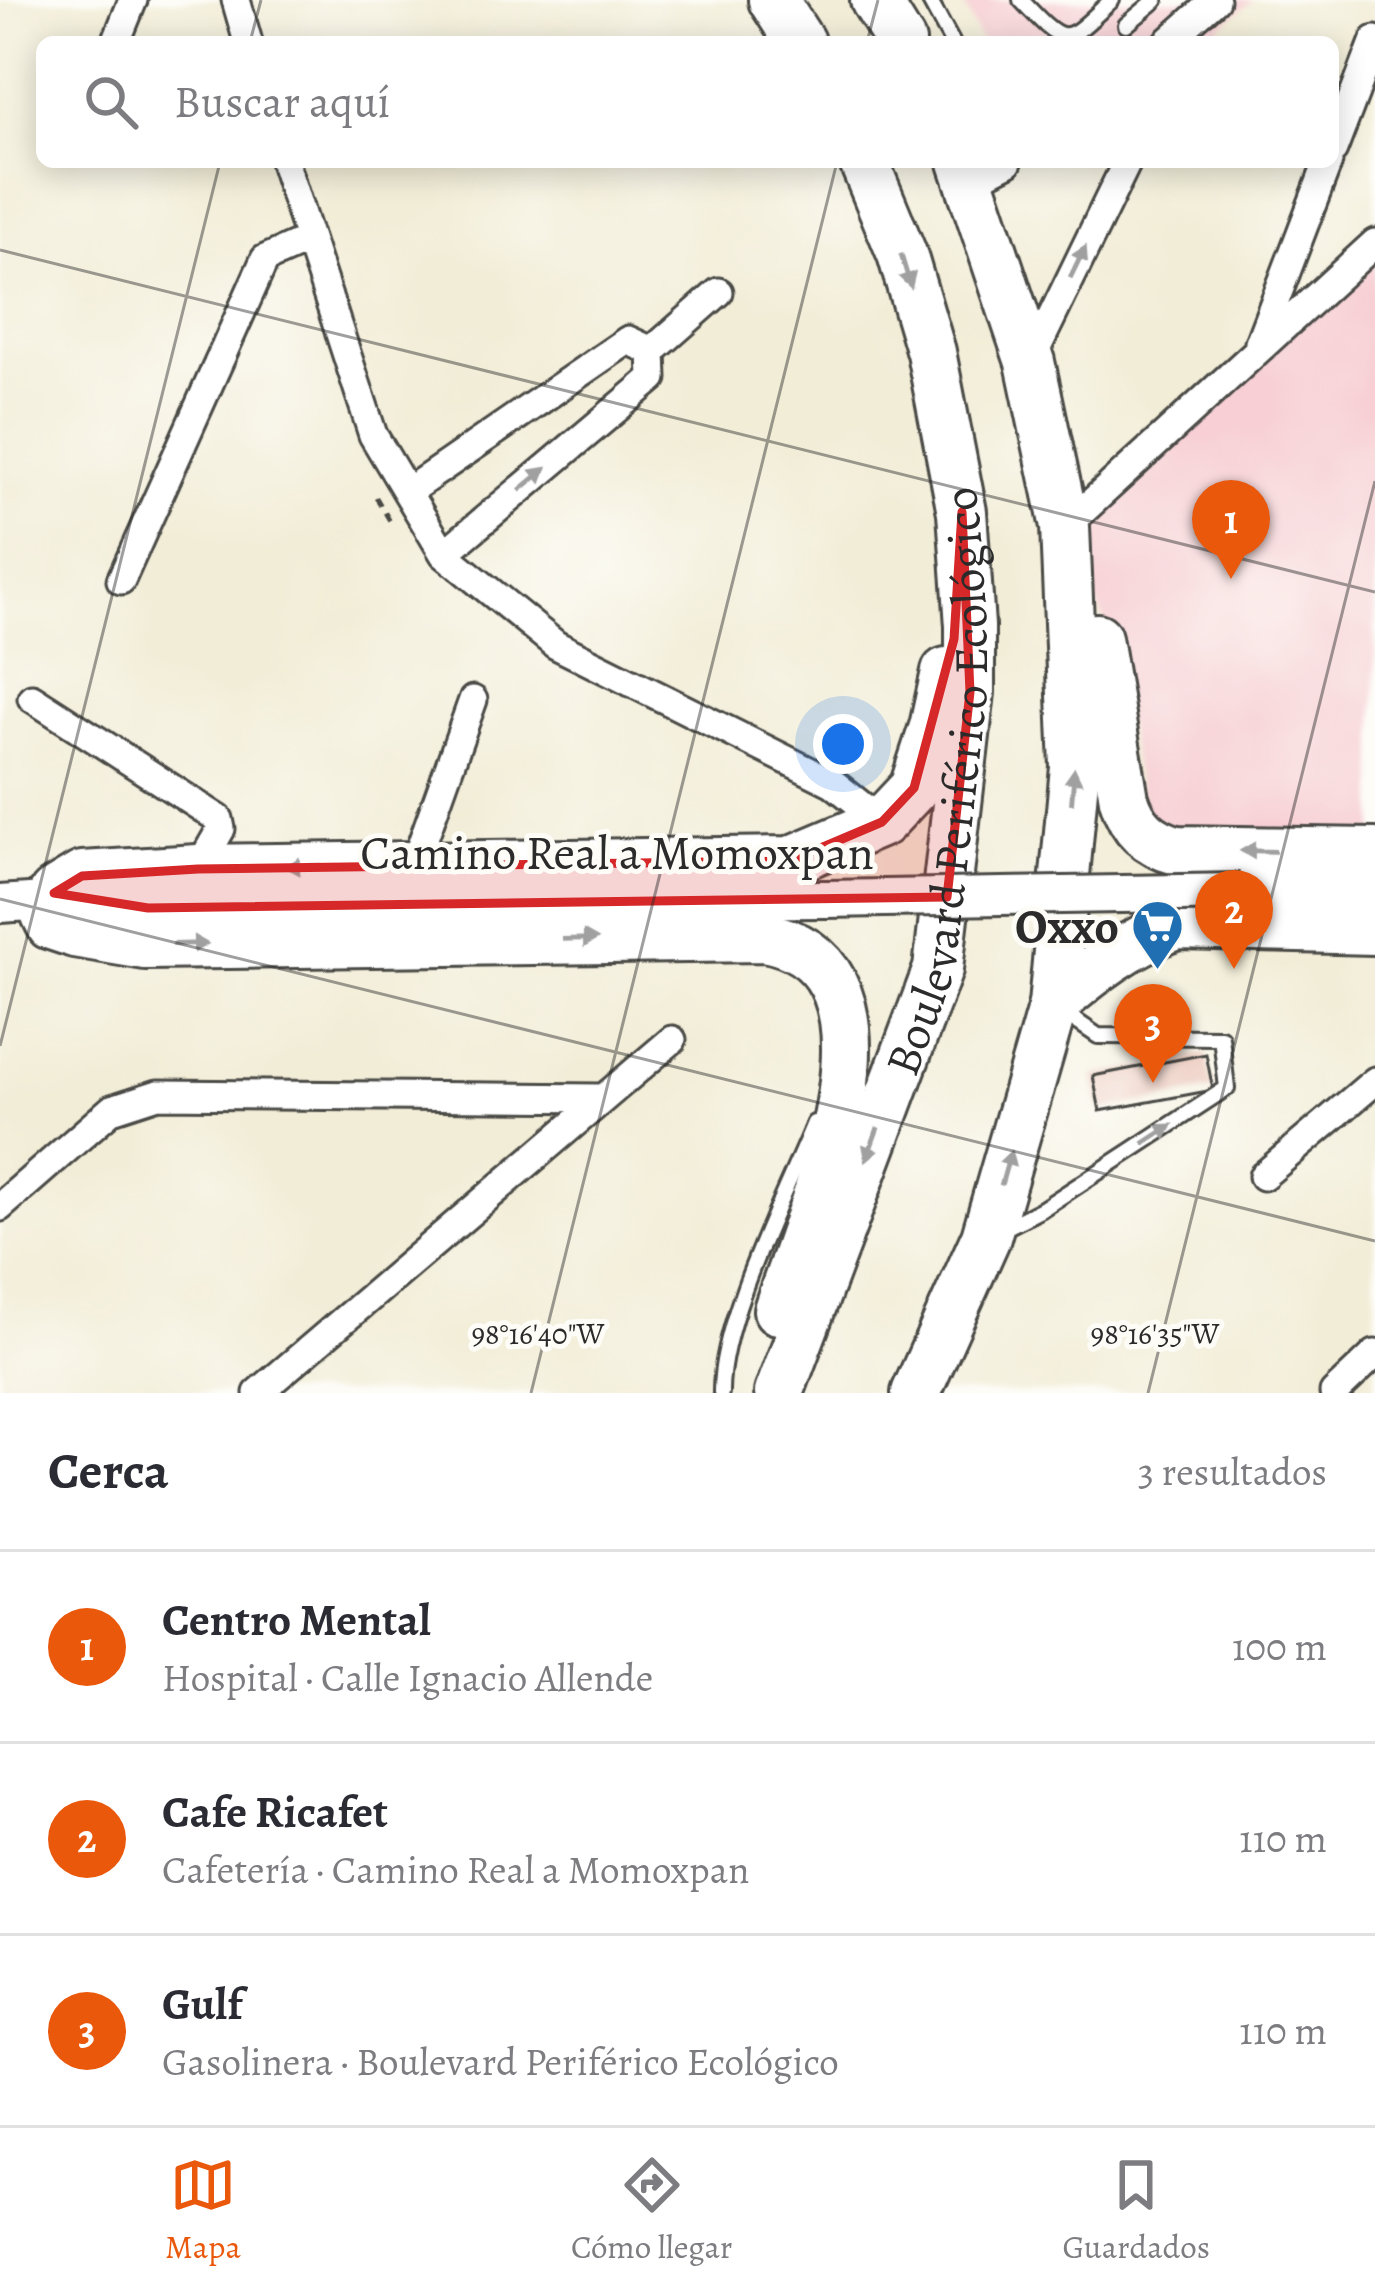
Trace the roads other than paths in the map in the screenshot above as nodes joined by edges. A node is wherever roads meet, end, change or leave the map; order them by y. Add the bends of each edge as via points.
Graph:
1 (133, 0) edge
2 (236, 0) edge
3 (773, 0) edge
4 (875, 0) edge
5 (929, 0) edge
6 (1021, 0) edge
7 (1112, 0) edge
8 (1156, 0) edge
9 (1208, 6) edge
10 (1126, 26) dead end
11 (118, 36) edge
12 (246, 36) edge
13 (796, 36) edge
14 (897, 36) edge
15 (949, 36) edge
16 (1060, 36) edge
17 (1067, 36) edge
18 (1175, 36) edge
19 (1190, 36) edge
20 (1375, 40) edge
21 (1339, 134) edge
22 (286, 168) edge
23 (866, 168) edge
24 (980, 168) edge
25 (1124, 168) edge
26 (1326, 168) edge
27 (308, 240) junction
28 (1375, 243) edge
29 (719, 292) dead end
30 (1258, 346) junction
31 (652, 351) junction
32 (1030, 362) junction
33 (407, 492) junction
34 (962, 512) junction
35 (1066, 527) junction
36 (444, 554) junction
37 (121, 580) dead end
38 (32, 698) dead end
39 (473, 700) dead end
40 (882, 822) junction
41 (1375, 853) edge
42 (205, 858) junction
43 (415, 863) junction
44 (1375, 894) edge
45 (0, 904) edge
46 (54, 913) junction
47 (0, 929) edge
48 (1375, 930) edge
49 (1053, 1005) junction
50 (672, 1040) dead end
51 (1375, 1081) edge
52 (847, 1082) junction
53 (600, 1099) junction
54 (1263, 1176) dead end
55 (0, 1207) edge
56 (986, 1237) junction
57 (1375, 1354) edge
58 (258, 1393) edge
59 (721, 1393) edge
60 (751, 1393) edge
61 (779, 1393) edge
62 (916, 1393) edge
63 (1334, 1393) edge

1 - 11 street
2 - 12 street
3 - 13 highway
4 - 14 highway
5 - 15 lane
6 - 16 lane
7 - 17 lane
8 - 10 lane
9 - 18 street
9 - 19 street
20 - 21 street
22 - 27 street
23 -> 34 highway, Boulevard Periférico Ecológico via 931,352
24 - 32 highway
32 -> 25 street
26 - 30 street
27 - 33 street via 374,435
27 - 37 street via 265,259
28 - 30 street
29 - 31 street
30 - 35 street
31 - 33 street via 628,340
36 -> 31 street via 653,378
32 - 35 highway
33 - 36 street
34 - 40 highway via 953,639 934,727 914,788
34 -> 61 highway, Boulevard Periférico Ecológico via 970,692 938,969
41 -> 35 highway via 1177,850 1142,832 1124,799 1094,619
49 -> 35 highway via 1075,767
36 - 40 street via 556,645 833,783
38 - 42 street via 220,819
39 - 43 street
40 - 43 highway via 790,861
43 -> 42 highway
42 - 46 highway via 82,876
44 - 46 street, Camino Real a Momoxpan, bridge via 148,908 83,904 71,893
45 - 46 street, Camino Real a Momoxpan
46 - 47 street, Camino Real a Momoxpan
46 -> 52 highway via 146,945 782,940 813,957 831,980 846,1034
48 - 49 highway via 1177,925 1147,935
56 -> 49 highway
56 -> 49 lane via 1227,1088 1221,1037 1098,1036
50 - 53 street
51 - 54 street
52 - 59 lane via 822,1105 749,1281 720,1362
52 - 60 highway
53 - 55 street via 158,1094 112,1109
53 - 58 street
56 - 62 highway
57 - 63 street

